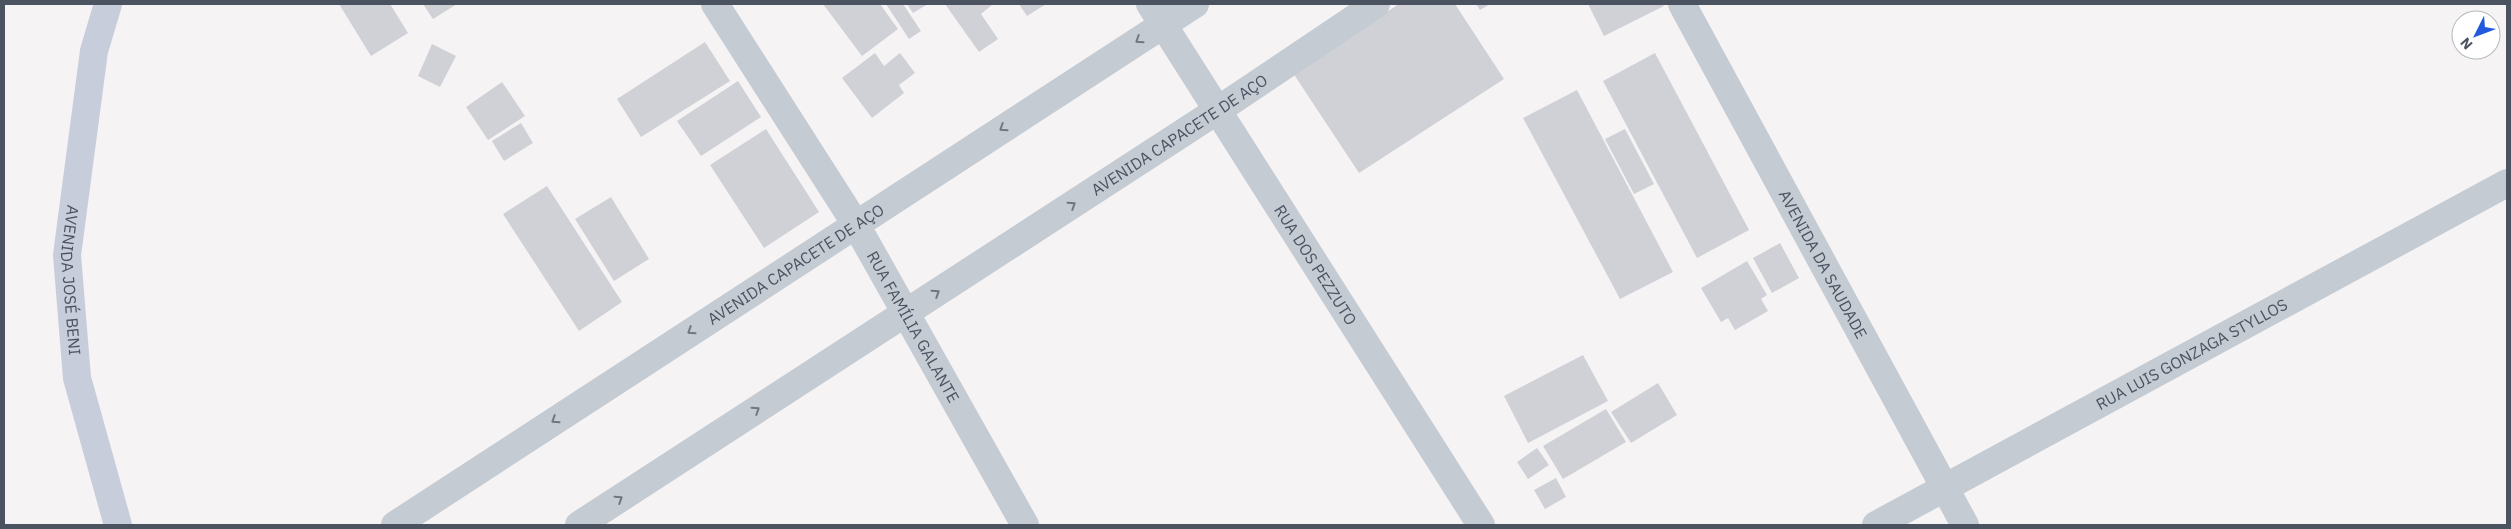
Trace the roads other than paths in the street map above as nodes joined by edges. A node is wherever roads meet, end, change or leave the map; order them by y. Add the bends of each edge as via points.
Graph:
1 (108, 4) edge
2 (715, 4) edge
3 (1195, 4) edge
4 (1376, 4) edge
5 (1682, 4) edge
6 (1156, 14) edge
7 (1218, 110) junction
8 (2507, 183) edge
9 (855, 223) junction
10 (905, 313) junction
11 (1945, 488) junction
12 (118, 525) edge
13 (395, 525) edge
14 (578, 525) edge
15 (1025, 525) edge
16 (1481, 525) edge
17 (1876, 525) edge
18 (1965, 525) edge

1 - 12 main road, AVENIDA JOSÉ BENI via 94,51 67,255 77,378
2 - 9 street, RUA FAMÍLIA GALANTE
3 - 6 street, AVENIDA CAPACETE DE AÇO
4 - 7 street, AVENIDA CAPACETE DE AÇO
5 - 11 street, AVENIDA DA SAUDADE
6 - 7 street, RUA DOS PEZZUTO
6 -> 9 street, AVENIDA CAPACETE DE AÇO
10 -> 7 street, AVENIDA CAPACETE DE AÇO
7 - 16 street, RUA DOS PEZZUTO
8 - 11 street, RUA LUIS GONZAGA STYLLOS
9 - 10 street, RUA FAMÍLIA GALANTE
9 -> 13 street, AVENIDA CAPACETE DE AÇO
14 -> 10 street, AVENIDA CAPACETE DE AÇO
10 - 15 street, RUA FAMÍLIA GALANTE
11 - 17 street, RUA LUIS GONZAGA STYLLOS
11 - 18 street, AVENIDA DA SAUDADE

